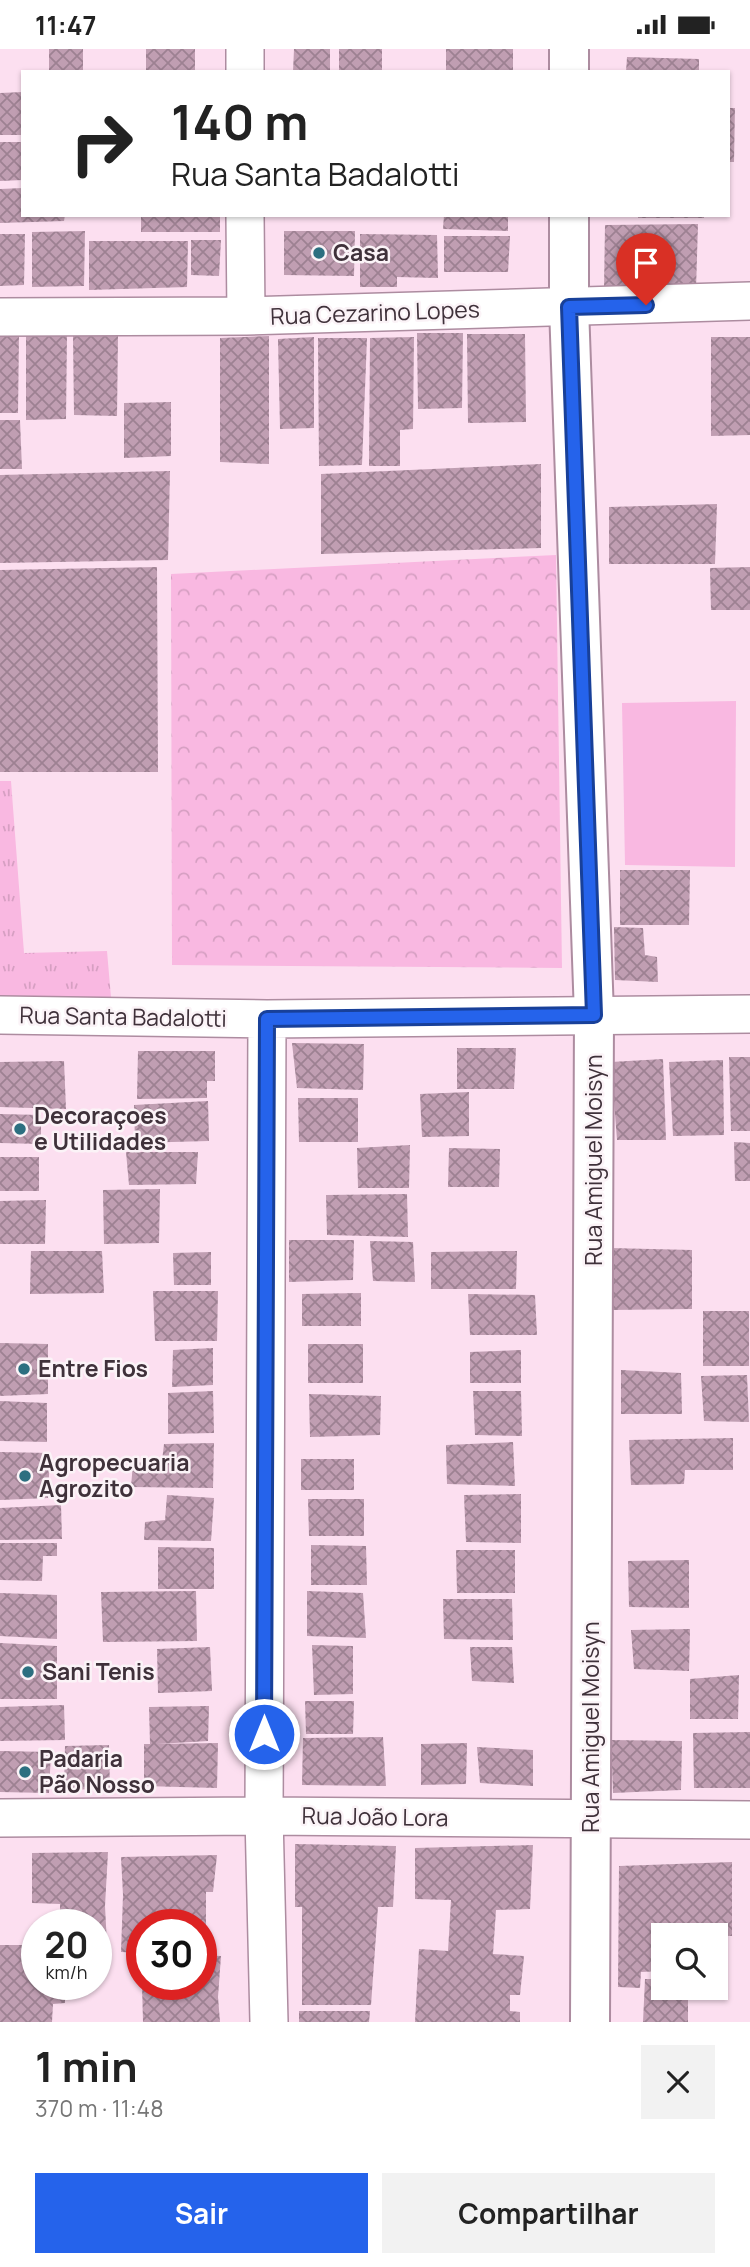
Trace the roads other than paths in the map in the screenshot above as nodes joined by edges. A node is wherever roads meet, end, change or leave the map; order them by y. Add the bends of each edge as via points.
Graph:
1 (245, 49) edge
2 (569, 49) edge
3 (245, 70) edge
4 (569, 70) edge
5 (245, 217) edge
6 (569, 217) edge
7 (750, 301) edge
8 (569, 307) junction
9 (246, 316) junction
10 (0, 317) edge
11 (750, 1014) edge
12 (0, 1015) edge
13 (594, 1015) junction
14 (267, 1019) junction
15 (264, 1816) junction
16 (0, 1818) edge
17 (591, 1820) junction
18 (750, 1820) edge
19 (269, 2022) edge
20 (590, 2022) edge

1 - 3 street
2 - 4 street
5 - 9 street
6 - 8 street, Rua Amiguel Moisyn
7 - 8 street, Rua Cezarino Lopes
8 - 9 street, Rua Cezarino Lopes
8 - 13 street, Rua Amiguel Moisyn
9 - 10 street, Rua Cezarino Lopes
11 - 13 street, Rua Santa Badalotti
12 - 14 street, Rua Santa Badalotti
13 - 14 street, Rua Santa Badalotti
13 - 17 street, Rua Amiguel Moisyn
14 - 15 street
15 - 16 street, Rua João Lora
15 - 17 street, Rua João Lora
15 - 19 street
17 - 18 street, Rua João Lora
17 - 20 street, Rua Amiguel Moisyn

